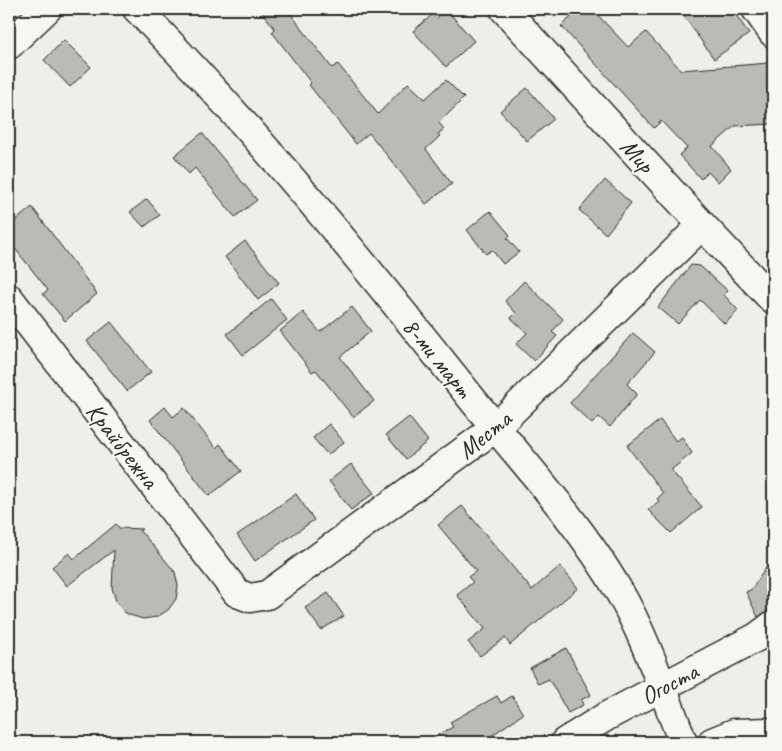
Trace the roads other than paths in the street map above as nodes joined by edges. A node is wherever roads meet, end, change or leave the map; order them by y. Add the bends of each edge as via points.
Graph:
1 (47, 9) edge
2 (138, 9) edge
3 (504, 9) edge
4 (756, 9) edge
5 (773, 33) edge
6 (9, 45) edge
7 (702, 225) junction
8 (9, 298) edge
9 (773, 300) edge
10 (495, 428) junction
11 (236, 593) joint
12 (773, 625) edge
13 (661, 686) junction
14 (773, 732) edge
15 (565, 742) edge
16 (683, 742) edge
17 (712, 742) edge

1 - 6 street
2 - 10 street, 8-ми март via 184,56 327,220
3 - 7 street, Мир
4 - 5 street
7 - 9 street, Мир
7 - 10 street, Места
8 - 11 street, Крайбрежна
10 - 11 street, Места via 267,595 250,598
10 - 13 street, 8-ми март via 576,525 621,594
12 - 13 street, Огоста via 757,637
13 - 15 street, Огоста
13 - 16 street, 8-ми март
14 - 17 street via 734,733

